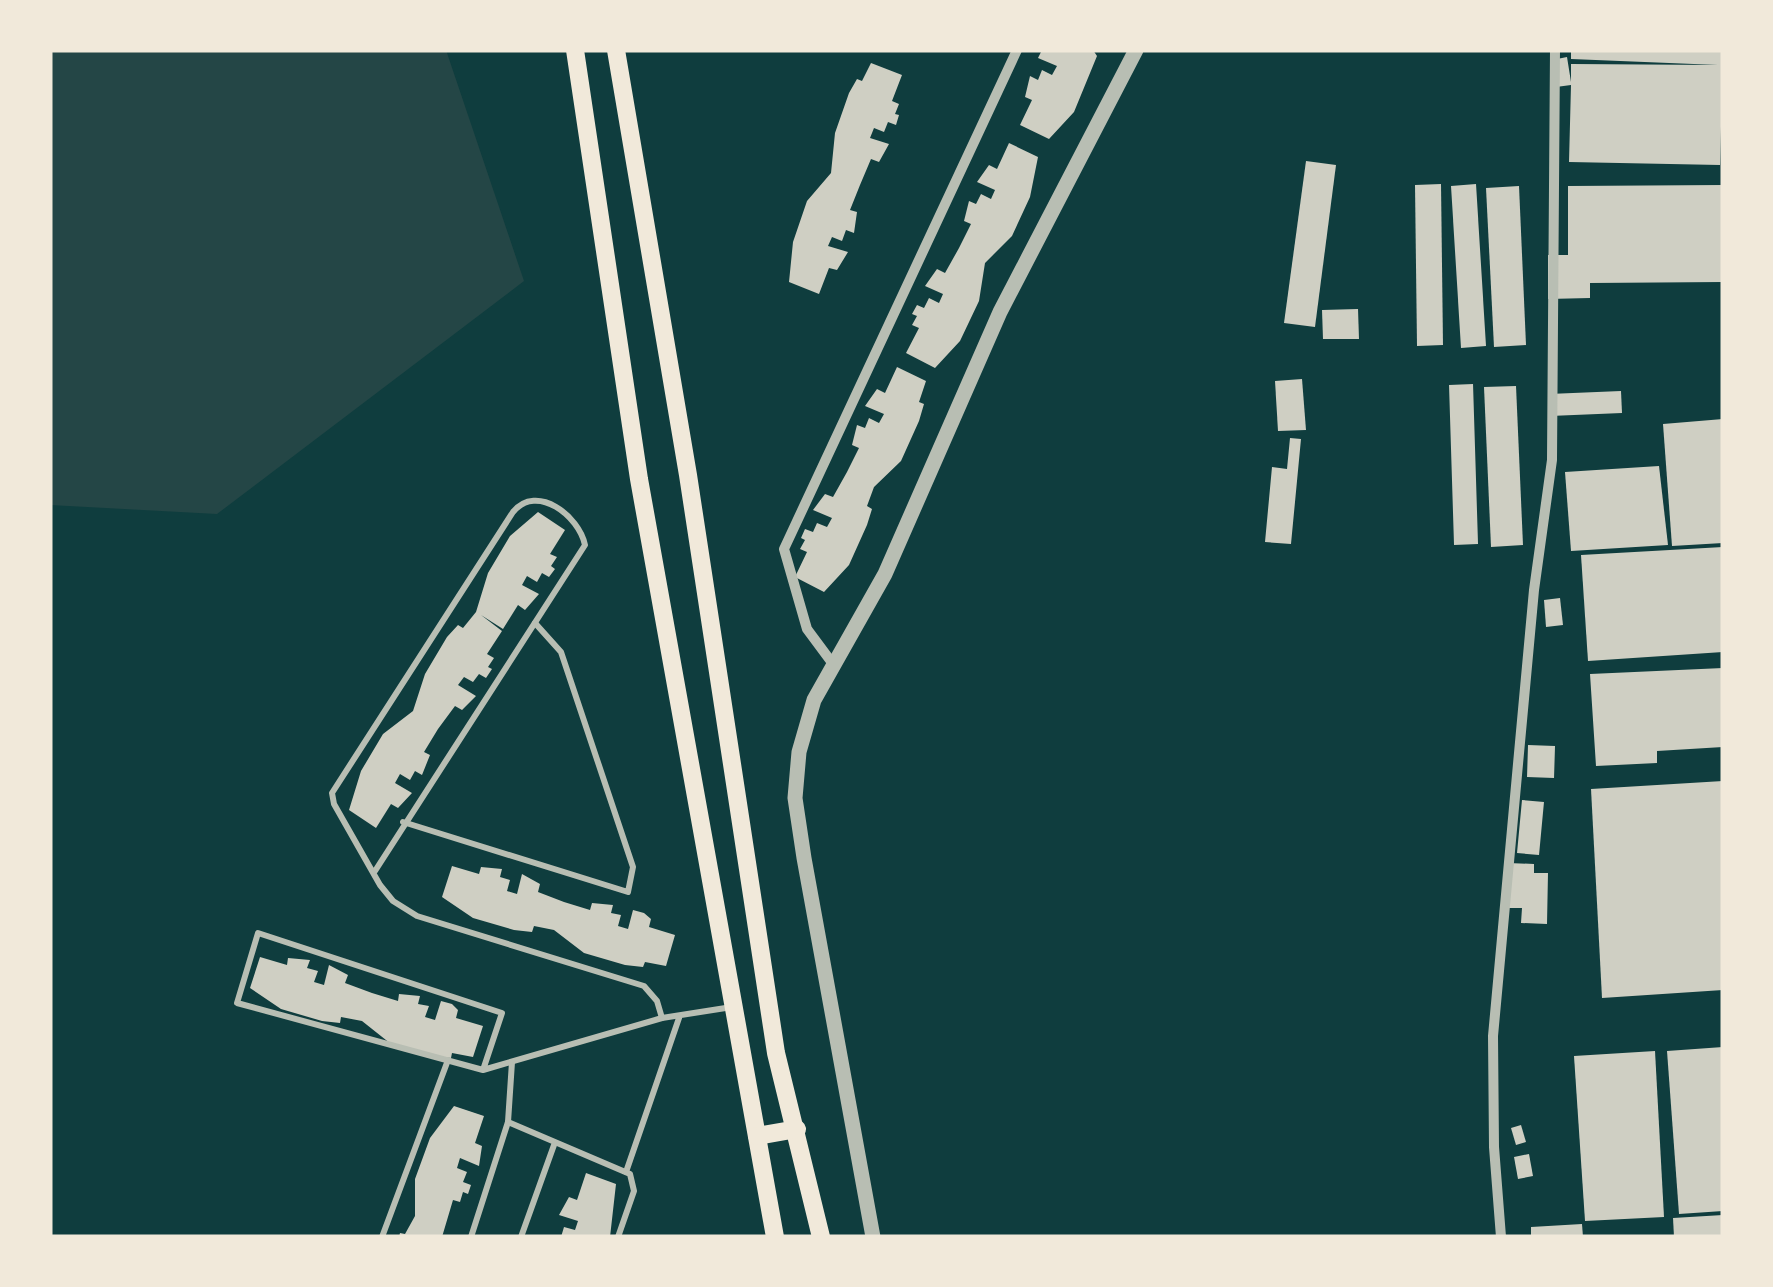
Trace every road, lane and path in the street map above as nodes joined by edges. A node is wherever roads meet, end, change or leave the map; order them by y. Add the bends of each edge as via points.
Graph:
1 (574, 50) edge
2 (616, 50) edge
3 (1017, 50) edge
4 (1136, 50) edge
5 (1554, 50) edge
6 (535, 623) junction
7 (833, 664) junction
8 (403, 822) junction
9 (375, 870) junction
10 (734, 1006) junction
11 (662, 1018) junction
12 (678, 1018) junction
13 (448, 1060) junction
14 (512, 1062) junction
15 (483, 1070) junction
16 (508, 1122) junction
17 (797, 1129) junction
18 (757, 1136) junction
19 (554, 1146) junction
20 (626, 1172) junction
21 (382, 1237) edge
22 (472, 1237) edge
23 (521, 1237) edge
24 (618, 1237) edge
25 (775, 1237) edge
26 (821, 1237) edge
27 (874, 1237) edge
28 (1501, 1237) edge

1 - 10 main road via 639,479
2 - 17 main road via 776,1053
3 - 7 street via 784,549 807,629
4 - 7 street via 1000,312 885,574
5 - 28 street via 1552,460 1493,1036
6 - 8 lane
6 - 8 lane via 554,641 567,670 633,867 628,892
6 - 9 lane via 585,544 577,523 546,501 530,499 513,512 332,793
7 - 27 street via 798,752 795,798
8 - 9 lane
9 - 11 lane via 393,901 418,916 644,986
10 - 12 lane
10 - 18 main road
11 - 12 lane
11 - 14 lane
12 - 20 lane
13 - 15 lane
13 - 15 lane via 237,1003 258,934 502,1013
13 - 21 lane
14 - 15 lane
14 - 16 lane
16 - 19 lane
16 - 22 lane
17 - 18 main road
17 - 26 main road
18 - 25 main road
19 - 20 lane
19 - 23 lane
20 - 24 lane via 634,1191

